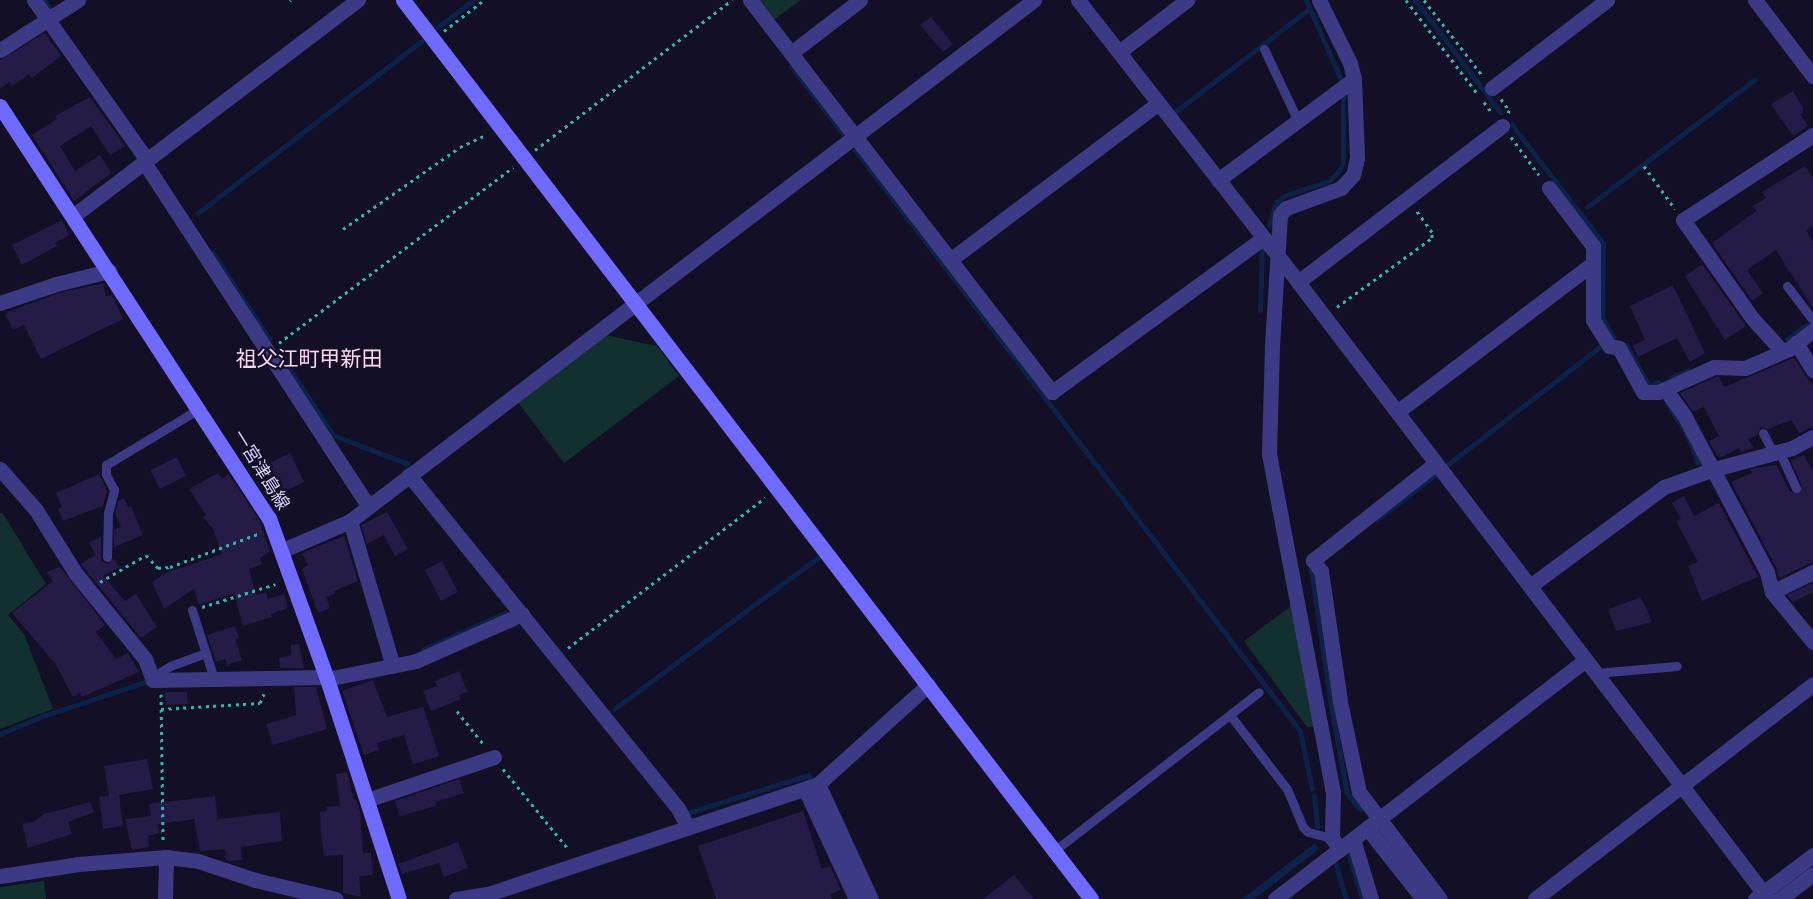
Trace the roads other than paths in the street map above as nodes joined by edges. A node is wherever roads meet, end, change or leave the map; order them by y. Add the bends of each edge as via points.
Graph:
1 (34, 0) edge
2 (78, 0) edge
3 (358, 0) edge
4 (403, 0) edge
5 (750, 0) edge
6 (860, 0) edge
7 (1034, 0) edge
8 (1078, 0) edge
9 (1186, 0) edge
10 (1319, 0) edge
11 (1607, 0) edge
12 (1755, 0) edge
13 (48, 21) junction
14 (1264, 49) dead end
15 (0, 50) edge
16 (1119, 52) junction
17 (791, 53) junction
18 (1813, 76) edge
19 (1354, 79) junction
20 (1492, 88) road end
21 (1158, 103) junction
22 (0, 106) edge
23 (1298, 121) junction
24 (1502, 126) road end
25 (1813, 135) edge
26 (855, 137) junction
27 (146, 161) junction
28 (1218, 180) junction
29 (1549, 188) dead end
30 (73, 216) junction
31 (1263, 238) junction
32 (1276, 255) junction
33 (950, 260) junction
34 (1593, 263) junction
35 (109, 271) junction
36 (1298, 282) junction
37 (1787, 286) dead end
38 (0, 303) edge
39 (636, 304) junction
40 (1813, 320) edge
41 (1813, 330) edge
42 (1789, 347) junction
43 (1813, 370) edge
44 (1665, 389) junction
45 (199, 409) junction
46 (1397, 412) junction
47 (1763, 433) dead end
48 (1813, 437) edge
49 (1776, 452) junction
50 (1436, 463) junction
51 (0, 469) edge
52 (1711, 470) junction
53 (409, 475) junction
54 (1796, 488) dead end
55 (369, 506) junction
56 (350, 521) junction
57 (283, 550) junction
58 (107, 557) dead end
59 (1813, 572) edge
60 (1530, 586) junction
61 (1772, 592) junction
62 (192, 610) road end
63 (522, 614) junction
64 (1813, 642) edge
65 (206, 653) junction
66 (1585, 660) junction
67 (393, 666) junction
68 (1677, 666) dead end
69 (1596, 674) junction
70 (326, 678) junction
71 (154, 679) junction
72 (214, 679) junction
73 (1813, 684) edge
74 (928, 686) junction
75 (1259, 692) dead end
76 (1230, 715) junction
77 (494, 758) road end
78 (811, 786) junction
79 (1682, 787) junction
80 (367, 800) junction
81 (1373, 823) junction
82 (688, 828) junction
83 (1353, 839) junction
84 (1336, 844) junction
85 (1054, 851) junction
86 (1813, 855) edge
87 (166, 857) junction
88 (1813, 874) edge
89 (0, 876) edge
90 (1762, 897) edge
91 (165, 899) edge
92 (336, 899) edge
93 (399, 899) edge
94 (456, 899) edge
95 (856, 899) edge
96 (871, 899) edge
97 (1091, 899) edge
98 (1275, 899) edge
99 (1371, 899) edge
100 (1423, 899) edge
101 (1440, 899) edge
102 (1535, 899) edge
103 (1780, 899) edge

1 - 13 street
2 - 13 street
3 - 27 street
4 - 39 street
5 - 17 street
6 - 17 street
7 - 26 street
8 - 16 street
9 - 16 street
10 - 19 street
11 - 20 street
12 - 18 street
13 - 15 street
13 - 27 street
14 - 23 lane
16 - 21 street
17 - 26 street
19 - 23 street
19 - 32 street via 1358,159 1353,175 1332,193 1286,208 1280,215
21 - 28 street
21 - 33 street
22 - 30 street, 一宮津島線
23 - 28 street
24 - 36 street
25 - 42 street via 1683,220 1752,318
26 - 33 street
26 - 39 street
27 - 30 street
27 - 55 street
28 - 31 street
29 - 34 street via 1593,246
30 - 35 street, 一宮津島線
31 - 32 street
31 - 33 street via 1052,392
32 - 36 street
32 - 84 street via 1269,454 1333,793
34 - 44 street via 1593,320 1609,346 1619,348 1643,392
34 - 46 street
35 - 38 street
35 - 45 street, 一宮津島線
36 - 46 street
37 - 40 lane
39 - 53 street
39 - 74 street
41 - 42 street
42 - 43 street
42 - 44 street via 1744,368 1714,367
44 - 52 street via 1685,417
45 - 57 street, 一宮津島線 via 256,495
45 - 58 lane via 106,465 114,490 108,513
46 - 50 street
47 - 49 lane
48 - 49 street
49 - 52 street
49 - 54 lane
50 - 60 street
50 - 81 street via 1313,560 1321,571 1340,702 1359,792
51 - 71 street via 36,510 88,589 145,658
52 - 60 street via 1664,487
52 - 61 street via 1767,572
53 - 55 street
53 - 63 street
55 - 56 street
56 - 57 street
56 - 67 street
57 - 70 street, 一宮津島線
59 - 61 street
60 - 66 street
61 - 64 street
62 - 65 lane
63 - 67 street via 416,661
63 - 82 street via 678,808
65 - 71 lane via 170,666
65 - 72 lane
66 - 69 street
66 - 81 street
67 - 70 street
68 - 69 lane
69 - 79 street
70 - 72 street
70 - 80 street, 一宮津島線
71 - 72 street
73 - 79 street
74 - 78 street
74 - 85 street
75 - 76 lane
76 - 84 lane via 1287,789 1303,827
76 - 85 lane
77 - 80 street
78 - 82 street
78 - 95 street
78 - 96 street
79 - 90 street
79 - 102 street
80 - 93 street, 一宮津島線
81 - 83 street
81 - 100 street
81 - 101 street
82 - 94 street via 488,894
83 - 84 street
83 - 99 street
84 - 98 street
85 - 97 street
86 - 90 street
87 - 89 street via 78,864
87 - 91 street
87 - 92 street via 198,861 255,880
88 - 103 street

